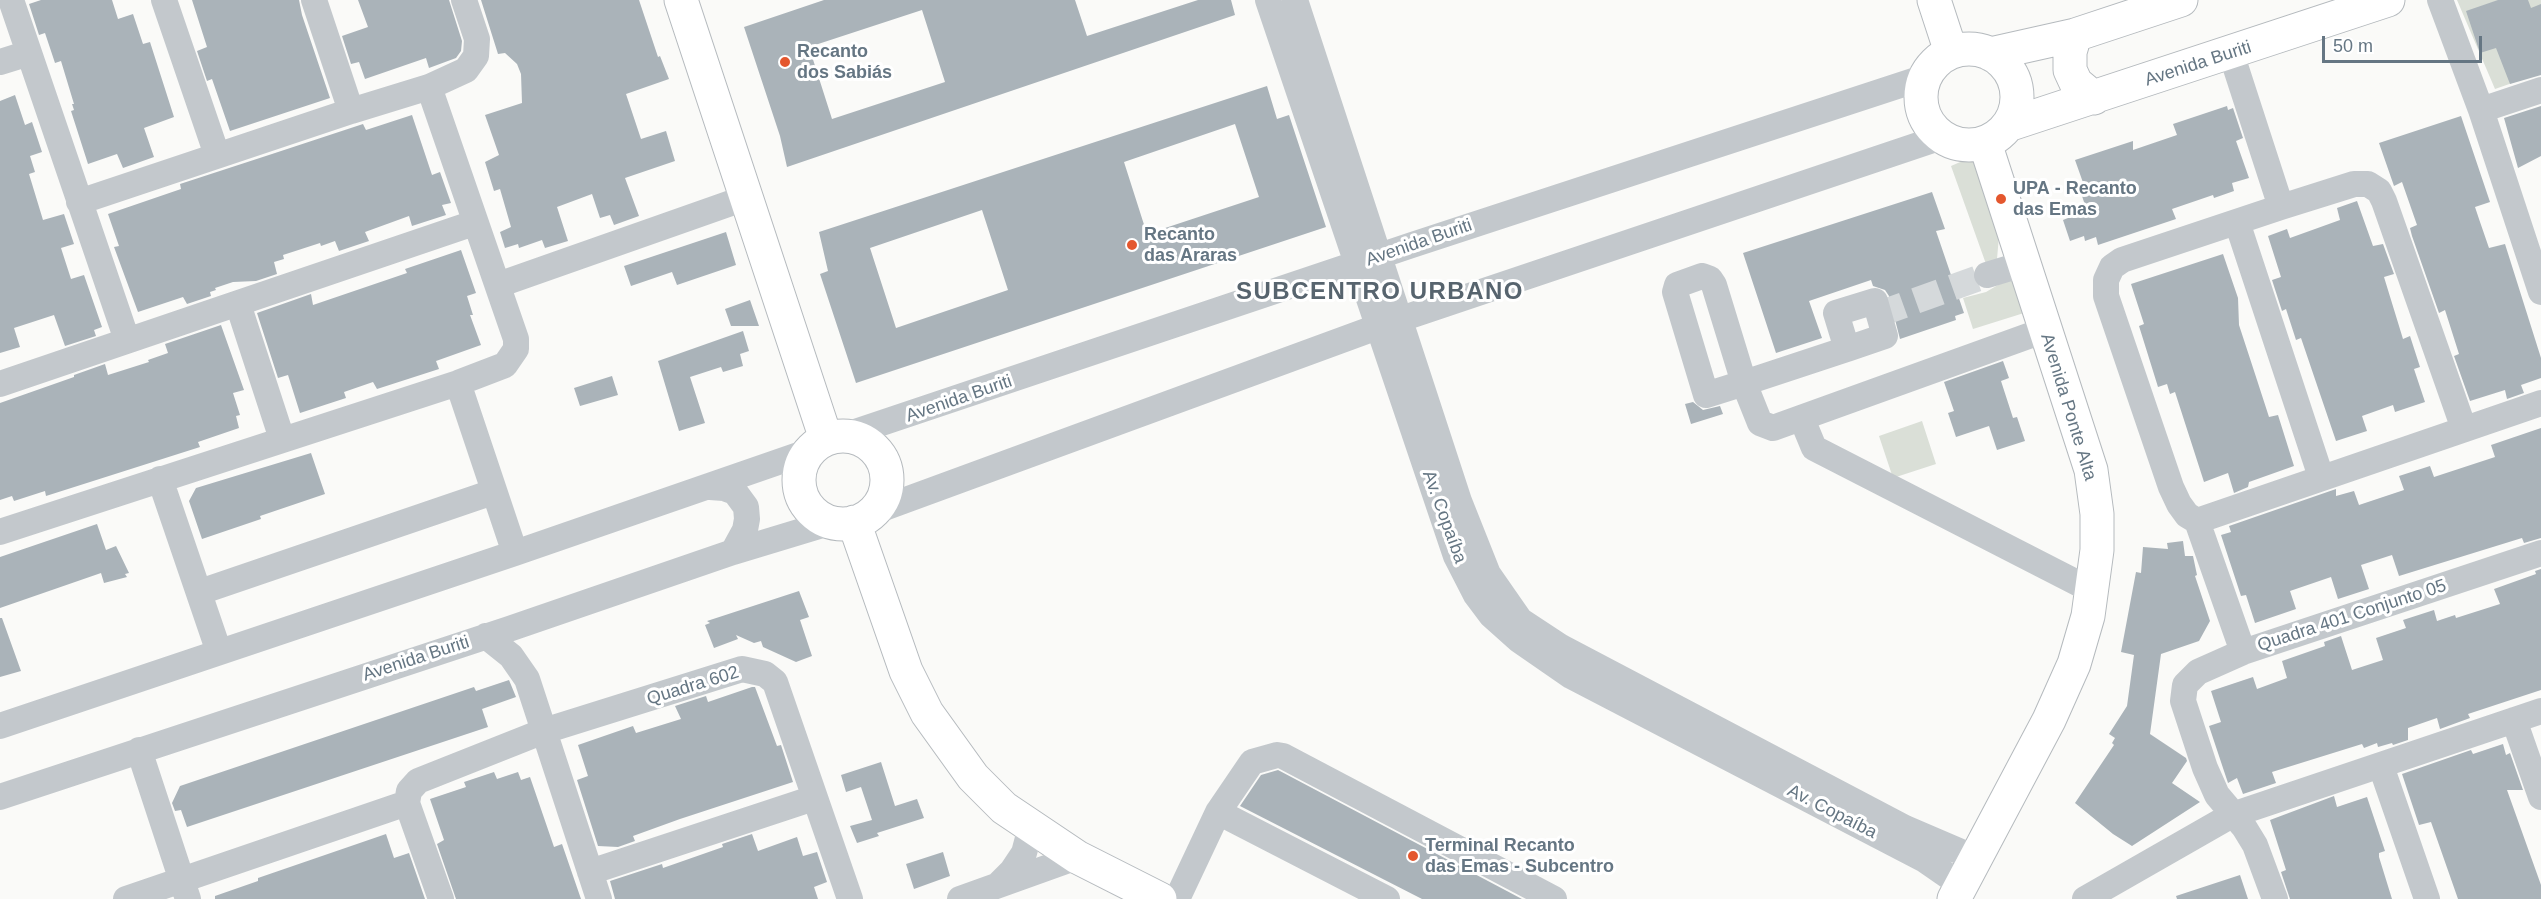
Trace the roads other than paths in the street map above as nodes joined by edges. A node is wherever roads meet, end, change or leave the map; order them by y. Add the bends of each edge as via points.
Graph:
1 (11, 0) edge
2 (164, 0) edge
3 (314, 0) edge
4 (464, 0) edge
5 (1268, 0) edge
6 (1295, 0) edge
7 (1934, 0) edge
8 (2181, 0) edge
9 (2388, 0) edge
10 (2440, 0) edge
11 (684, 1) edge
12 (2075, 35) junction
13 (1951, 52) junction
14 (29, 53) junction
15 (2231, 53) junction
16 (1990, 54) junction
17 (0, 63) edge
18 (1925, 77) junction
19 (429, 87) junction
20 (2541, 90) edge
21 (2094, 98) junction
22 (2481, 110) junction
23 (351, 111) junction
24 (1997, 134) junction
25 (1942, 137) junction
26 (217, 155) junction
27 (748, 197) junction
28 (79, 202) junction
29 (2282, 207) junction
30 (2237, 222) junction
31 (474, 223) junction
32 (1369, 260) junction
33 (2023, 264) junction
34 (1987, 275) tunnel mouth
35 (498, 285) junction
36 (2541, 292) edge
37 (238, 304) junction
38 (1390, 322) junction
39 (2045, 330) junction
40 (127, 340) junction
41 (1847, 349) dead end
42 (458, 383) junction
43 (0, 384) edge
44 (2541, 403) edge
45 (1802, 419) junction
46 (2464, 429) junction
47 (282, 439) junction
48 (827, 442) junction
49 (2321, 477) junction
50 (160, 479) junction
51 (710, 487) junction
52 (494, 492) junction
53 (853, 519) junction
54 (2197, 521) junction
55 (0, 532) edge
56 (733, 552) junction
57 (515, 553) junction
58 (2541, 553) edge
59 (2093, 591) junction
60 (200, 592) junction
61 (533, 621) junction
62 (486, 636) junction
63 (219, 652) junction
64 (2243, 652) junction
65 (527, 679) junction
66 (2541, 711) edge
67 (2514, 720) junction
68 (0, 726) edge
69 (544, 731) junction
70 (139, 750) junction
71 (2381, 766) junction
72 (0, 797) edge
73 (2541, 797) edge
74 (814, 798) junction
75 (407, 803) junction
76 (1218, 812) junction
77 (2232, 816) junction
78 (1027, 822) junction
79 (1077, 857) junction
80 (1976, 858) junction
81 (590, 872) junction
82 (999, 884) junction
83 (185, 890) edge
84 (1957, 894) edge
85 (126, 899) edge
86 (441, 899) edge
87 (599, 899) edge
88 (850, 899) edge
89 (960, 899) edge
90 (1160, 899) edge
91 (1177, 899) edge
92 (1387, 899) edge
93 (1554, 899) edge
94 (2085, 899) edge
95 (2275, 899) edge
96 (2427, 899) edge

1 - 14 street
2 - 26 street
3 - 23 street
4 - 19 street via 477,39 476,56 466,70
5 - 32 street, Av. Copaíba
6 - 32 street, Av. Copaíba
7 - 13 main road
8 - 12 main road
9 - 15 main road, Avenida Buriti
10 - 22 street
11 - 27 main road
12 - 16 main road
12 - 21 main road via 2070,70 2076,83
13 - 16 main road via 1966,49
13 - 18 main road, Avenida Buriti via 1937,60
14 - 17 street
14 - 28 street
15 - 21 main road, Avenida Buriti
15 - 29 street
16 - 24 main road via 2007,68 2015,82 2017,98 2014,114
18 - 25 main road via 1920,103 1934,132
18 - 32 street, Avenida Buriti
19 - 23 street
19 - 31 street
20 - 22 street
21 - 24 main road, Avenida Buriti
22 - 36 street
23 - 26 street
24 - 25 main road, Avenida Buriti via 1963,146
24 - 33 main road, Avenida Ponte Alta
25 - 38 street, Avenida Buriti
26 - 28 street
27 - 35 street
27 - 48 main road
28 - 40 street
29 - 30 street
29 - 46 street via 2354,184 2368,184 2379,191
30 - 49 street
30 - 54 street via 2122,260 2112,267 2106,280 2106,296 2171,487 2187,515
31 - 35 street
31 - 37 street
32 - 38 street, Av. Copaíba
32 - 48 street, Avenida Buriti
33 - 34 street
33 - 39 main road, Avenida Ponte Alta
35 - 42 street via 516,349 506,365
37 - 40 street
37 - 47 street
38 - 53 street, Avenida Buriti
38 - 80 street, Av. Copaíba via 1488,574 1520,620 1561,647 1894,822
38 - 84 street, Av. Copaíba via 1456,556 1491,615 1571,676 1924,860 1951,878
39 - 45 street
39 - 59 main road, Avenida Ponte Alta via 2091,470 2097,514
40 - 43 street
41 - 45 street via 1744,383 1756,417 1766,427
42 - 47 street
42 - 52 street
44 - 46 street
45 - 59 street via 1814,448
46 - 49 street
47 - 50 street
48 - 51 street, Avenida Buriti
48 - 53 main road via 803,462 802,493 811,509
48 - 53 main road via 860,438 882,458 887,471 882,500
49 - 54 street
50 - 55 street
50 - 60 street
51 - 56 street via 735,492 746,507 745,530
51 - 57 street, Avenida Buriti
52 - 57 street
52 - 60 street
53 - 56 street, Avenida Buriti
53 - 78 main road via 906,671 927,714 973,777 1004,808
54 - 64 street
56 - 61 street, Avenida Buriti
57 - 63 street, Avenida Buriti
58 - 64 street, Quadra 401 Conjunto 05
59 - 80 main road, Avenida Ponte Alta via 2063,691
60 - 63 street
61 - 62 street, Avenida Buriti
61 - 65 street
62 - 65 street via 511,656
62 - 70 street, Avenida Buriti
63 - 68 street, Avenida Buriti
64 - 77 street, Quadra 401 Conjunto 05 via 2190,678 2182,701 2213,786
65 - 69 street
66 - 67 street
67 - 71 street
67 - 73 street
69 - 74 street, Quadra 602 via 742,669 754,670 775,682
69 - 75 street, Quadra 602 via 418,781 409,791
69 - 81 street
70 - 72 street, Avenida Buriti
70 - 83 street
71 - 77 street
71 - 96 street
74 - 81 street
74 - 88 street, Quadra 602
75 - 83 street
75 - 86 street
76 - 91 street
76 - 92 street
76 - 93 street via 1252,762 1282,756
77 - 94 street
77 - 95 street via 2254,845
78 - 79 main road
78 - 82 street via 1024,853
79 - 82 street
79 - 90 main road
80 - 84 main road, Avenida Ponte Alta
81 - 87 street
82 - 89 street
83 - 85 street

